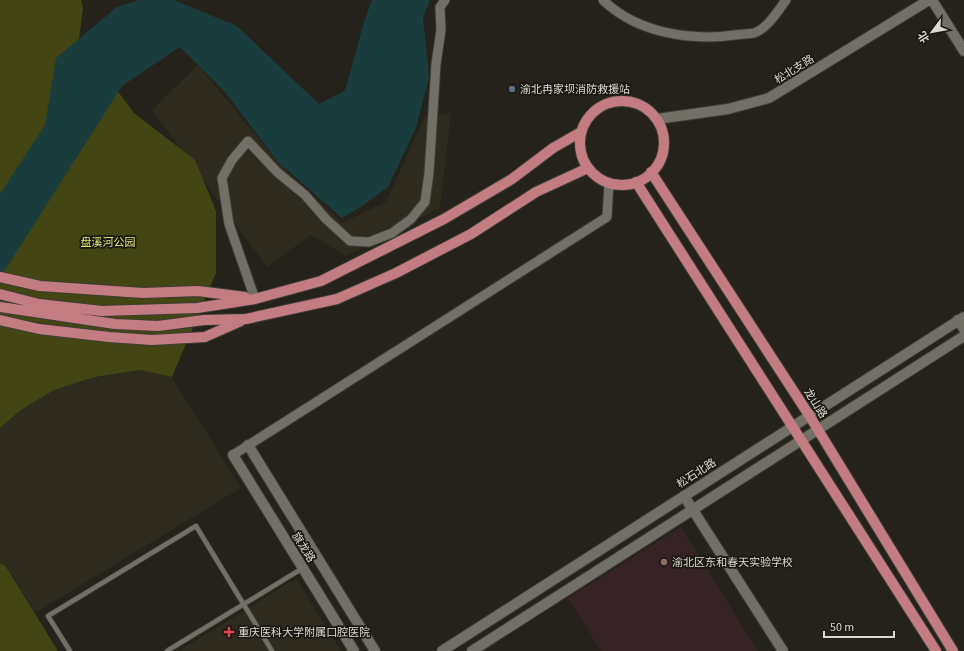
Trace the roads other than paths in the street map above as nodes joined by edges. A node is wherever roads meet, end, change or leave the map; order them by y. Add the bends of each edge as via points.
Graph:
1 (445, 0) edge
2 (603, 0) edge
3 (786, 0) edge
4 (930, 0) edge
5 (964, 51) edge
6 (657, 119) junction
7 (581, 132) junction
8 (588, 168) junction
9 (652, 172) junction
10 (636, 182) junction
11 (609, 183) junction
12 (0, 277) edge
13 (0, 294) edge
14 (255, 299) junction
15 (0, 306) edge
16 (39, 308) junction
17 (246, 319) junction
18 (0, 320) edge
19 (962, 322) edge
20 (964, 336) edge
21 (809, 415) junction
22 (792, 426) junction
23 (818, 429) junction
24 (801, 440) junction
25 (248, 445) junction
26 (233, 455) joint
27 (684, 496) junction
28 (692, 509) junction
29 (303, 568) junction
30 (244, 604) junction
31 (70, 651) edge
32 (167, 651) edge
33 (272, 651) edge
34 (354, 651) edge
35 (375, 651) edge
36 (442, 651) edge
37 (472, 651) edge
38 (783, 651) edge
39 (936, 651) edge
40 (953, 651) edge

1 - 14 street via 440,7 441,30 425,202 411,219 392,233 369,242 350,241 305,196 276,172 248,141 232,160 222,178 229,224
2 - 3 street via 615,12 642,25 705,38 755,33 768,23
4 - 5 main road
4 - 6 main road, 松北支路 via 768,98 728,109
6 - 7 main road via 635,102 608,102 595,109
6 - 9 main road via 663,133 664,147 660,161
7 - 8 main road via 579,145
7 - 14 main road via 553,148 512,179 438,223 321,281
8 - 11 main road via 597,177
8 - 17 main road via 536,192 471,234 396,273 337,299
9 - 10 main road
9 - 21 main road, 龙山路
10 - 11 main road via 623,185
10 - 22 main road
11 - 25 street via 607,217
12 - 14 main road via 40,286 143,293 198,291
13 - 16 main road
14 - 16 main road via 197,308 102,311
15 - 16 main road
16 - 17 main road via 115,324 158,326 204,320
17 - 18 main road via 205,336 152,340 39,329
19 - 21 main road, 松石北路
20 - 23 main road
21 - 22 main road, 松石北路
21 - 23 main road, 龙山路
22 - 24 main road
22 - 27 main road, 松石北路
23 - 24 main road
23 - 40 main road, 龙山路
24 - 28 main road
24 - 39 main road
25 - 26 street
25 - 35 main road
26 - 29 main road, 旗龙路
27 - 28 main road
27 - 36 main road, 松石北路
28 - 37 main road
28 - 38 main road
29 - 30 lane
29 - 34 main road, 旗龙路
30 - 31 lane via 196,526 48,616
30 - 32 lane
30 - 33 lane

